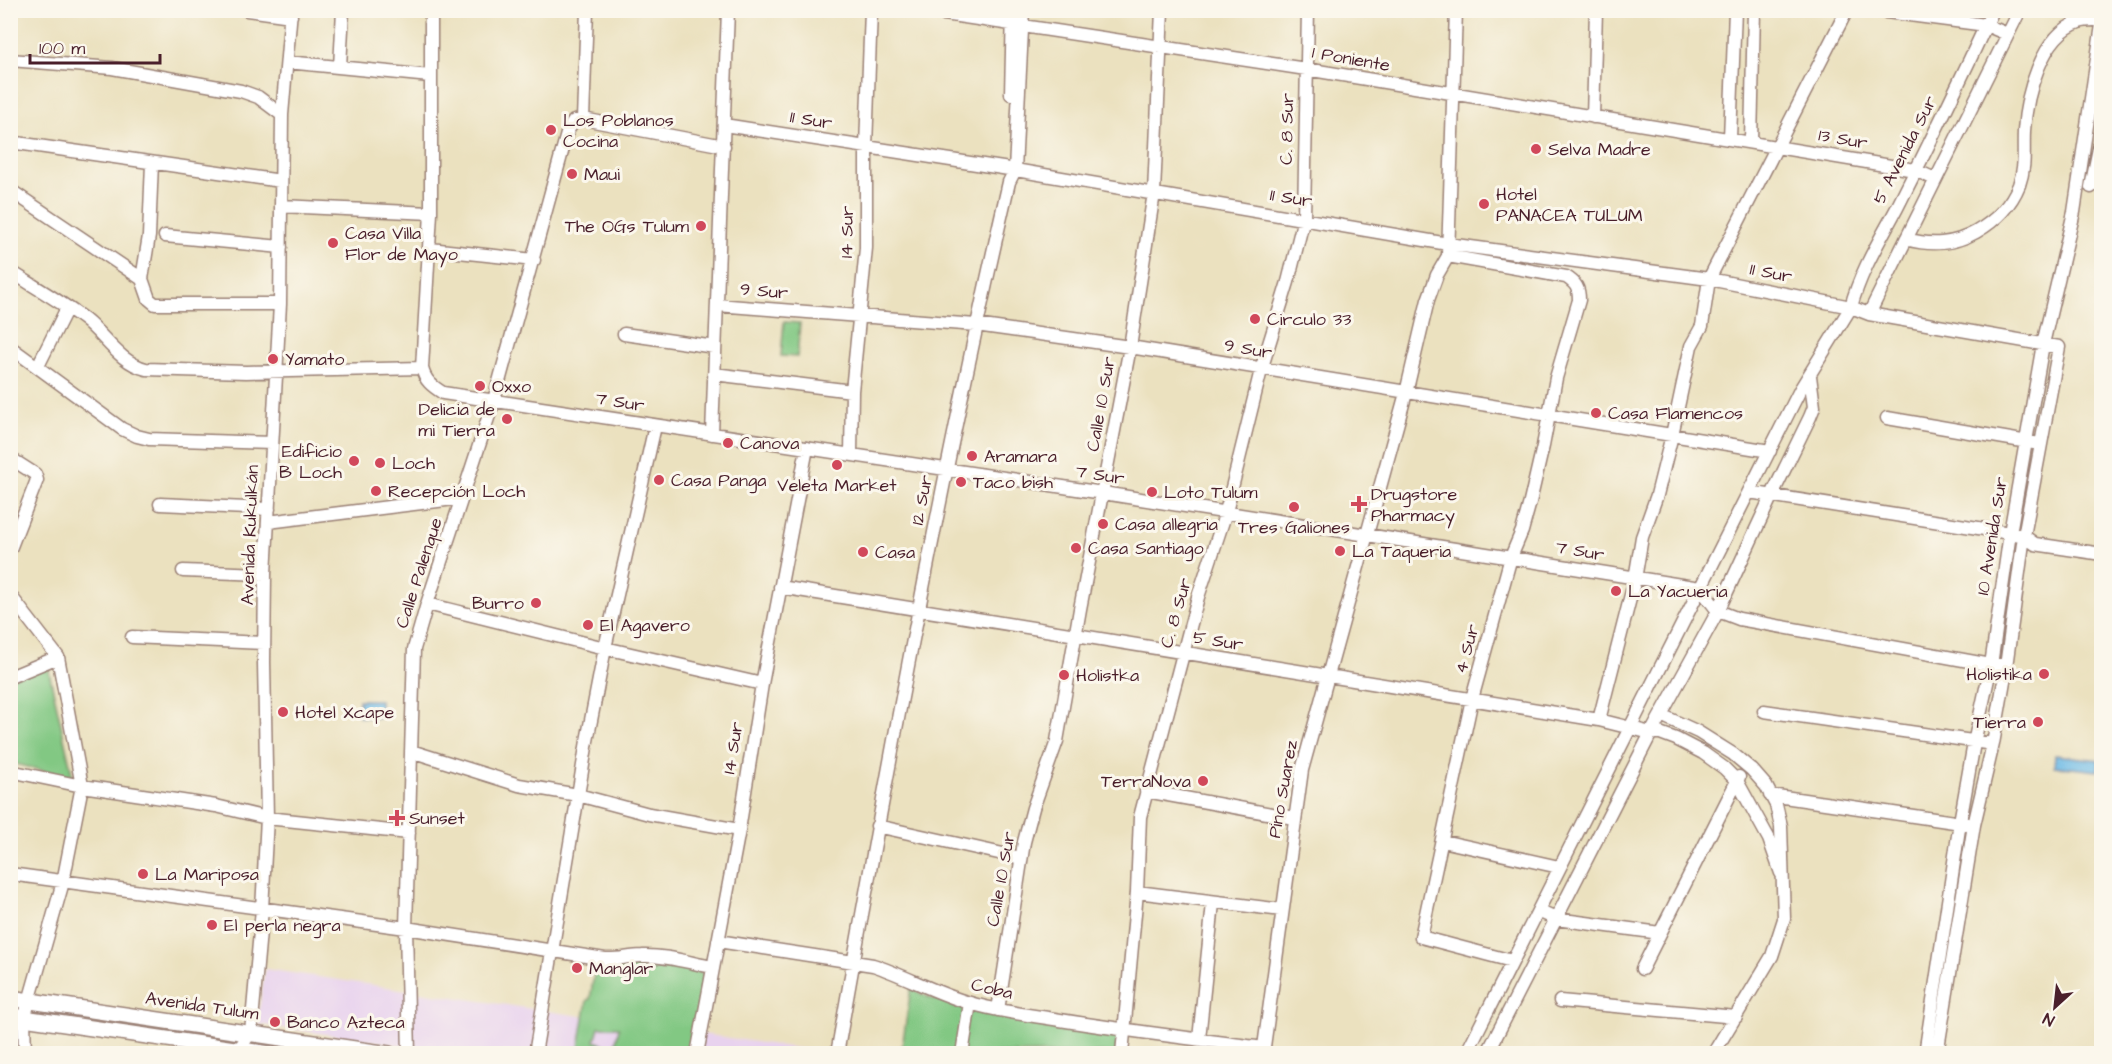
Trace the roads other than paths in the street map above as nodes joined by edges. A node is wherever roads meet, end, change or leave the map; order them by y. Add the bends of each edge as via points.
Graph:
1 (247, 10) edge
2 (343, 10) edge
3 (431, 10) edge
4 (587, 10) edge
5 (728, 10) edge
6 (871, 10) edge
7 (918, 10) edge
8 (1013, 10) edge
9 (1023, 10) edge
10 (1162, 10) edge
11 (1308, 10) edge
12 (1456, 10) edge
13 (1596, 10) edge
14 (1735, 10) edge
15 (1754, 10) edge
16 (1847, 10) edge
17 (1871, 10) edge
18 (1993, 10) edge
19 (2020, 10) edge
20 (291, 13) edge
21 (2102, 22) edge
22 (1986, 25) junction
23 (1018, 26) junction
24 (2007, 34) junction
25 (1160, 49) junction
26 (10, 60) edge
27 (287, 62) junction
28 (340, 67) junction
29 (1306, 69) junction
30 (430, 76) junction
31 (1454, 94) junction
32 (282, 115) junction
33 (1593, 117) junction
34 (578, 120) junction
35 (724, 125) junction
36 (2086, 137) junction
37 (1730, 138) junction
38 (2101, 140) edge
39 (10, 142) edge
40 (1751, 142) junction
41 (724, 146) junction
42 (1778, 146) junction
43 (866, 147) junction
44 (152, 163) junction
45 (1012, 169) junction
46 (1915, 170) junction
47 (1935, 179) junction
48 (281, 182) junction
49 (2091, 187) dead end
50 (10, 190) edge
51 (1154, 193) junction
52 (281, 206) junction
53 (431, 213) junction
54 (1304, 218) junction
55 (165, 236) dead end
56 (1906, 239) junction
57 (281, 247) junction
58 (430, 249) junction
59 (1448, 250) junction
60 (534, 260) junction
61 (10, 271) edge
62 (142, 279) junction
63 (1709, 279) junction
64 (280, 304) junction
65 (717, 305) junction
66 (1851, 307) junction
67 (67, 308) junction
68 (1869, 314) junction
69 (860, 317) junction
70 (976, 325) junction
71 (624, 334) dead end
72 (2043, 344) junction
73 (10, 347) edge
74 (715, 347) junction
75 (1130, 347) junction
76 (38, 366) junction
77 (422, 368) junction
78 (276, 370) junction
79 (1261, 370) junction
80 (714, 374) junction
81 (1810, 376) junction
82 (852, 391) junction
83 (1406, 393) junction
84 (494, 400) junction
85 (1550, 416) junction
86 (1887, 418) dead end
87 (655, 426) junction
88 (712, 434) junction
89 (1672, 435) junction
90 (2026, 442) junction
91 (272, 443) junction
92 (2040, 444) junction
93 (807, 448) junction
94 (1770, 451) junction
95 (851, 454) junction
96 (10, 458) edge
97 (946, 469) junction
98 (1749, 492) junction
99 (1103, 493) junction
100 (1771, 497) junction
101 (462, 498) junction
102 (160, 504) dead end
103 (1226, 512) junction
104 (268, 516) junction
105 (2010, 533) junction
106 (1365, 536) junction
107 (2024, 536) junction
108 (10, 549) edge
109 (2102, 554) edge
110 (1511, 557) junction
111 (183, 571) dead end
112 (265, 574) junction
113 (1635, 579) junction
114 (780, 587) junction
115 (1700, 588) junction
116 (10, 595) edge
117 (427, 604) junction
118 (918, 609) junction
119 (1718, 611) junction
120 (1075, 634) junction
121 (132, 637) dead end
122 (264, 643) junction
123 (605, 648) junction
124 (1183, 654) junction
125 (58, 657) junction
126 (1990, 665) junction
127 (2006, 665) junction
128 (1327, 675) junction
129 (10, 677) edge
130 (762, 684) junction
131 (1472, 699) junction
132 (1764, 711) dead end
133 (1661, 715) junction
134 (1599, 720) junction
135 (1629, 728) junction
136 (1651, 733) junction
137 (1974, 743) junction
138 (1993, 744) junction
139 (411, 751) junction
140 (1746, 764) junction
141 (10, 771) edge
142 (1737, 780) junction
143 (82, 786) junction
144 (1146, 791) junction
145 (578, 795) junction
146 (1770, 795) junction
147 (267, 818) junction
148 (1294, 818) junction
149 (1960, 822) junction
150 (1974, 825) junction
151 (878, 826) junction
152 (739, 830) junction
153 (409, 833) junction
154 (1442, 842) junction
155 (1022, 858) junction
156 (1559, 867) junction
157 (1781, 873) junction
158 (10, 874) edge
159 (63, 882) junction
160 (1137, 892) junction
161 (1213, 903) junction
162 (262, 909) junction
163 (1282, 910) junction
164 (1538, 911) junction
165 (1556, 919) junction
166 (406, 928) junction
167 (1660, 933) junction
168 (718, 941) junction
169 (552, 951) junction
170 (1512, 961) junction
171 (853, 962) junction
172 (713, 967) junction
173 (1642, 969) dead end
174 (10, 998) edge
175 (29, 1001) junction
176 (1560, 1001) dead end
177 (970, 1003) junction
178 (998, 1010) junction
179 (17, 1017) edge
180 (1736, 1017) junction
181 (1125, 1030) junction
182 (251, 1032) junction
183 (1199, 1039) junction
184 (1489, 1050) edge
185 (236, 1051) edge
186 (1263, 1051) edge
187 (25, 1053) edge
188 (270, 1053) edge
189 (389, 1053) edge
190 (408, 1053) edge
191 (535, 1053) edge
192 (697, 1053) edge
193 (837, 1053) edge
194 (962, 1053) edge
195 (1122, 1053) edge
196 (1470, 1053) edge
197 (1505, 1053) edge
198 (1713, 1053) edge
199 (1925, 1053) edge
200 (1937, 1053) edge

1 - 20 street
2 - 28 street
3 - 30 street
4 - 34 street
5 - 35 street
6 - 43 street, 14 Sur
7 - 23 street, 1 Poniente
8 - 23 street
9 - 23 street
10 - 25 street, Calle 10 Sur
11 - 29 street, C. 8 Sur
12 - 31 street
13 - 33 street
14 - 37 street
15 - 40 street
16 - 42 street
17 - 22 street
18 - 22 street, 5 Avenida Sur
19 - 24 street
20 - 27 street, Avenida Kukulkán
21 - 36 street, 10 Avenida Sur
21 - 56 street via 2079,22 2066,29 2042,58 2024,132 2025,164 2012,199 1999,215 1975,232 1950,242 1935,244
22 - 24 street
22 - 46 street, 5 Avenida Sur
23 - 25 street, 1 Poniente
23 - 45 street
24 - 47 street
25 - 29 street, 1 Poniente
25 - 51 street, Calle 10 Sur
26 - 32 street via 111,68 241,91 258,97
27 - 28 street
27 - 32 street, Avenida Kukulkán
28 - 30 street
29 - 31 street, 1 Poniente
29 - 54 street, C. 8 Sur
30 - 53 street
31 - 33 street, 1 Poniente
31 - 59 street
32 - 48 street, Avenida Kukulkán
33 - 37 street, 1 Poniente
34 - 41 street
34 - 60 street, Calle Palenque via 568,130
35 - 41 street
35 - 43 street, 11 Sur
36 - 38 street
36 - 72 street, 10 Avenida Sur via 2074,212
37 - 40 street, 1 Poniente
38 - 49 street
39 - 44 street
40 - 42 street, 1 Poniente
41 - 65 street
42 - 46 street, 13 Sur
42 - 63 street
43 - 45 street, 11 Sur
43 - 69 street, 14 Sur via 866,248
44 - 48 street
44 - 62 street via 149,236
45 - 51 street, 11 Sur
45 - 70 street, 12 Sur
46 - 47 street, 13 Sur
46 - 66 street, 5 Avenida Sur
47 - 56 street
48 - 52 street, Avenida Kukulkán
50 - 62 street
51 - 54 street, 11 Sur
51 - 75 street, Calle 10 Sur
52 - 53 street
52 - 57 street, Avenida Kukulkán
53 - 58 street
54 - 59 street, 11 Sur
54 - 79 street, C. 8 Sur
55 - 57 street
56 - 68 street
57 - 64 street, Avenida Kukulkán
58 - 60 street
58 - 77 street
59 - 63 street, 11 Sur
59 - 83 street, Pino Suarez via 1428,300
59 - 85 street, 4 Sur via 1575,282 1580,300 1556,378
60 - 84 street, Calle Palenque
61 - 67 street
62 - 64 street via 149,299 155,304
63 - 66 street, 11 Sur
63 - 89 street via 1702,326 1691,346
64 - 78 street, Avenida Kukulkán
65 - 69 street, 9 Sur
65 - 74 street
66 - 68 street, 11 Sur
66 - 81 street, 5 Avenida Sur
67 - 76 street
67 - 78 street via 137,367
68 - 72 street, 11 Sur
69 - 70 street, 9 Sur
69 - 82 street, 14 Sur
70 - 75 street, 9 Sur
70 - 97 street, 12 Sur
71 - 74 street
72 - 90 street, 10 Avenida Sur
72 - 92 street, 11 Sur via 2059,347
73 - 76 street
74 - 80 street
75 - 79 street, 9 Sur
75 - 99 street, Calle 10 Sur
76 - 91 street via 137,436
77 - 78 street
77 - 84 street, 7 Sur via 424,377 443,393
78 - 91 street, Avenida Kukulkán
79 - 83 street, 9 Sur
79 - 103 street, C. 8 Sur
80 - 82 street
80 - 88 street
81 - 94 street, 5 Avenida Sur
81 - 100 street via 1814,407
82 - 95 street, 14 Sur
83 - 85 street, 9 Sur
83 - 106 street, Pino Suarez
84 - 87 street, 7 Sur
84 - 101 street, Calle Palenque
85 - 89 street, 9 Sur
85 - 110 street, 4 Sur via 1522,531
86 - 90 street
87 - 88 street, 7 Sur
87 - 123 street
88 - 93 street, 7 Sur
89 - 94 street, 9 Sur
89 - 113 street via 1642,537
90 - 92 street
90 - 105 street, 10 Avenida Sur
91 - 104 street, Avenida Kukulkán
92 - 107 street
93 - 95 street, 7 Sur
93 - 114 street, 14 Sur
94 - 98 street, 5 Avenida Sur
95 - 97 street, 7 Sur
96 - 108 street via 35,474 37,480
97 - 99 street, 7 Sur
97 - 118 street, 12 Sur
98 - 100 street
98 - 115 street, 5 Avenida Sur
99 - 103 street, 7 Sur
99 - 120 street, Calle 10 Sur
100 - 105 street
100 - 119 street
101 - 104 street
101 - 117 street, Calle Palenque
102 - 104 street
103 - 106 street, 7 Sur
103 - 124 street, C. 8 Sur
104 - 112 street, Avenida Kukulkán
105 - 107 street
105 - 126 street, 10 Avenida Sur
106 - 110 street, 7 Sur
106 - 128 street, Pino Suarez
107 - 109 street via 2035,544
107 - 127 street
110 - 113 street, 7 Sur
110 - 131 street, 4 Sur
111 - 112 street
112 - 122 street, Avenida Kukulkán
113 - 115 street, 7 Sur
113 - 134 street
114 - 118 street, 5 Sur
114 - 130 street, 14 Sur
115 - 119 street
115 - 135 street, 5 Avenida Sur
116 - 125 street
117 - 123 street
117 - 139 street, Calle Palenque via 414,649
118 - 120 street, 5 Sur
118 - 151 street, 12 Sur
119 - 126 street via 1739,619
119 - 133 street
120 - 124 street, 5 Sur
120 - 155 street, Calle 10 Sur via 1057,741 1033,808
121 - 122 street
122 - 147 street, Avenida Kukulkán
123 - 130 street
123 - 145 street
124 - 128 street, 5 Sur
124 - 144 street, C. 8 Sur
125 - 129 street
125 - 143 street
126 - 127 street
126 - 137 street, 10 Avenida Sur
127 - 138 street
128 - 131 street, 5 Sur
128 - 148 street, Pino Suarez
130 - 152 street, 14 Sur
131 - 134 street, 5 Sur
131 - 154 street, 4 Sur
132 - 137 street
133 - 136 street
133 - 140 street via 1698,732
134 - 135 street, 5 Sur
135 - 136 street, 5 Sur
135 - 156 street, 5 Avenida Sur
136 - 142 street, 5 Sur via 1676,739 1703,753
136 - 165 street
137 - 138 street
137 - 149 street, 10 Avenida Sur
138 - 150 street
139 - 145 street via 499,780
139 - 153 street, Calle Palenque
140 - 142 street
140 - 146 street
141 - 143 street
142 - 157 street
142 - 167 street
143 - 147 street via 216,806
143 - 159 street
144 - 148 street
144 - 160 street, C. 8 Sur via 1140,817
145 - 152 street via 649,814
145 - 169 street
146 - 149 street
146 - 157 street via 1781,826
147 - 153 street
147 - 162 street, Avenida Kukulkán
148 - 163 street, Pino Suarez
149 - 150 street
149 - 199 street, 10 Avenida Sur
150 - 200 street
151 - 155 street
151 - 171 street, 12 Sur
152 - 168 street, 14 Sur
153 - 166 street, Calle Palenque
154 - 156 street
154 - 170 street, 4 Sur via 1421,937
155 - 178 street, Calle 10 Sur
156 - 164 street, 5 Avenida Sur
157 - 180 street via 1784,919 1772,956
158 - 159 street
159 - 162 street
159 - 175 street
160 - 161 street
160 - 181 street, C. 8 Sur
161 - 163 street
161 - 183 street
162 - 166 street
162 - 182 street, Avenida Kukulkán
163 - 186 street, Pino Suarez
164 - 165 street
164 - 170 street, 5 Avenida Sur
165 - 167 street
165 - 184 street
166 - 169 street
166 - 190 street, Calle Palenque
167 - 173 street
168 - 171 street, Coba
168 - 172 street, 14 Sur
169 - 172 street via 615,960 656,957
169 - 191 street
170 - 196 street, 5 Avenida Sur
171 - 177 street, Coba via 890,970
171 - 193 street, 12 Sur
172 - 192 street, 14 Sur
174 - 175 main road, Avenida Tulum
175 - 179 street
175 - 182 main road, Avenida Tulum
176 - 180 street
177 - 178 street, Coba
177 - 194 street
178 - 181 street, Coba
179 - 185 main road, Avenida Tulum
179 - 187 street
180 - 198 street
181 - 183 street, Coba
181 - 195 street, C. 8 Sur
182 - 185 street
182 - 189 main road, Avenida Tulum
183 - 186 street, Coba
184 - 197 street
185 - 188 main road, Avenida Tulum

